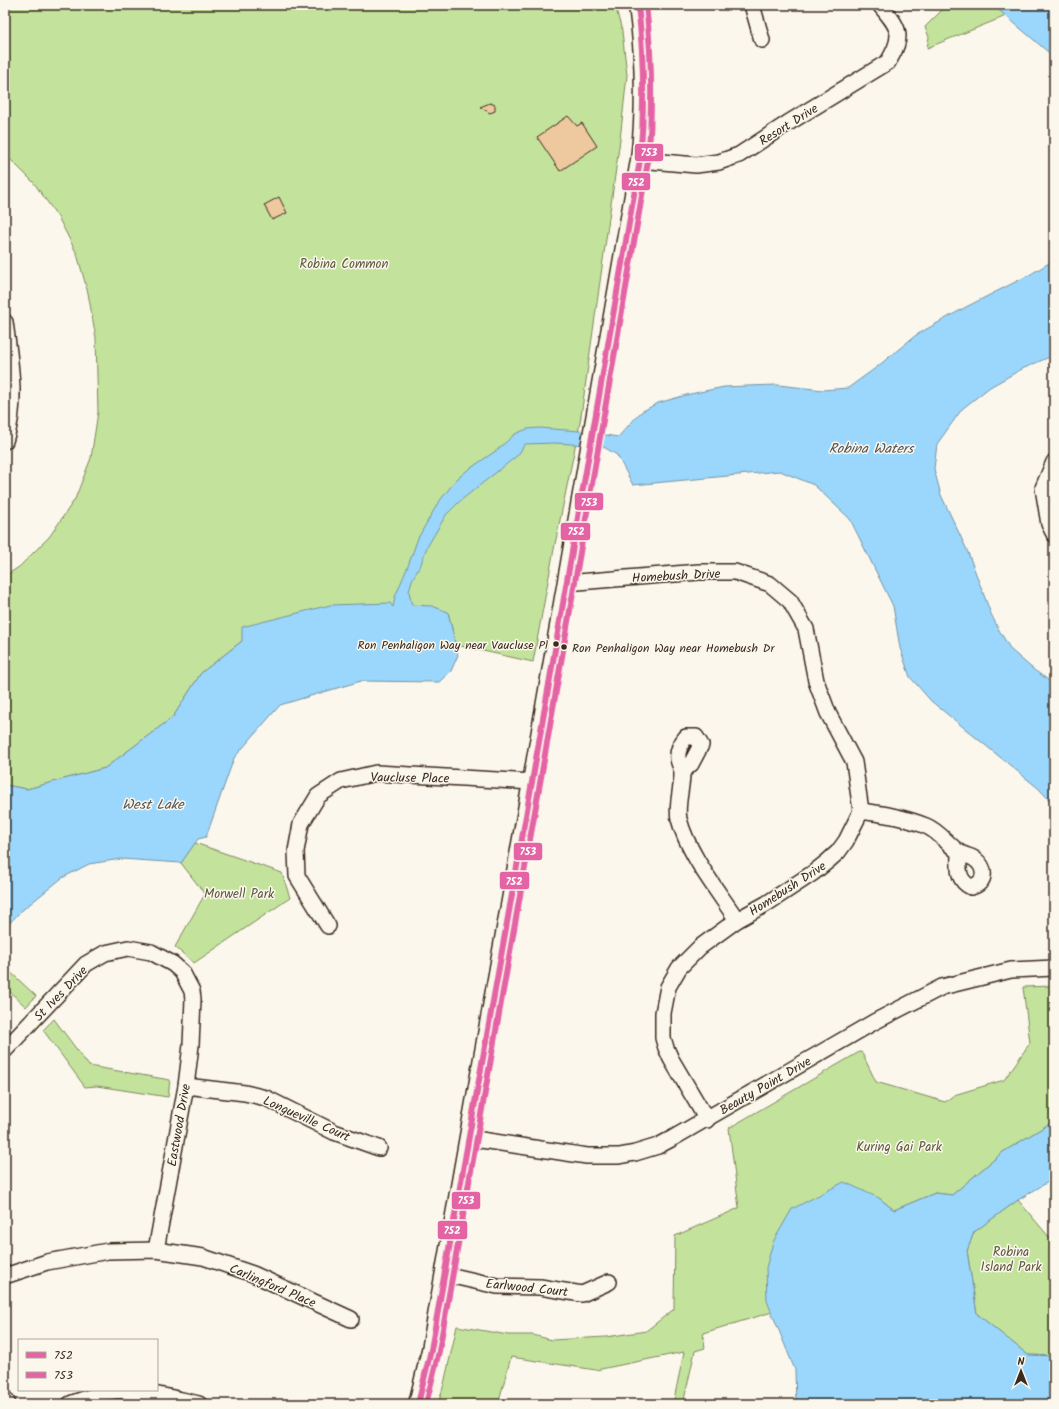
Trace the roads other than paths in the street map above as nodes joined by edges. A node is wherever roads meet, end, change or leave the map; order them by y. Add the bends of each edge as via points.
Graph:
1 (638, 5) edge
2 (752, 5) edge
3 (880, 5) edge
4 (762, 40) dead end
5 (640, 160) junction
6 (5, 322) edge
7 (5, 442) edge
8 (1054, 462) edge
9 (1054, 534) edge
10 (566, 582) junction
11 (682, 772) dead end
12 (532, 782) junction
13 (860, 811) junction
14 (959, 852) dead end
15 (738, 920) junction
16 (328, 926) dead end
17 (1054, 968) edge
18 (193, 1000) joint
19 (5, 1050) edge
20 (186, 1086) junction
21 (707, 1120) junction
22 (468, 1138) junction
23 (379, 1148) dead end
24 (156, 1250) junction
25 (444, 1274) junction
26 (5, 1276) edge
27 (609, 1282) dead end
28 (351, 1320) dead end
29 (5, 1399) edge
30 (8, 1404) edge
31 (70, 1404) edge
32 (199, 1404) edge
33 (418, 1404) edge

1 - 5 street via 643,37 645,82
2 - 4 street
3 - 5 street, Resort Drive via 895,24 898,37 888,62 739,155 719,162 696,165
5 - 10 street
6 - 7 street via 13,402
8 - 9 street via 1043,488 1049,524
10 - 12 street
10 - 13 street, Homebush Drive via 699,572 735,572 770,584 790,601 806,629 816,681 828,713 854,762
11 - 15 street via 679,818 690,846 707,876
12 - 16 street, Vaucluse Place via 376,773 341,781 318,796 301,824 296,851 297,876
12 - 22 street
13 - 14 street via 902,817 928,827
13 - 15 street, Homebush Drive via 846,841 828,861 796,885
15 - 21 street, Homebush Drive via 700,947 679,968 668,987 665,999 662,1023 666,1048
17 - 21 street, Beauty Point Drive via 1011,970 942,987 874,1022
18 - 19 street, St Ives Drive via 192,991 182,972 174,964 151,952 128,948 106,953 86,964
18 - 20 street, Eastwood Drive
20 - 23 street, Longueville Court via 266,1098 334,1132
20 - 24 street, Eastwood Drive
21 - 22 street, Beauty Point Drive via 658,1146 619,1156 587,1156
22 - 25 street
24 - 26 street, Carlingford Place via 108,1251 46,1262
24 - 28 street, Carlingford Place via 202,1257 253,1274
25 - 27 street, Earlwood Court via 497,1286 540,1286 582,1294
25 - 33 street via 431,1350
29 - 30 street
31 - 32 street via 110,1392 135,1391

